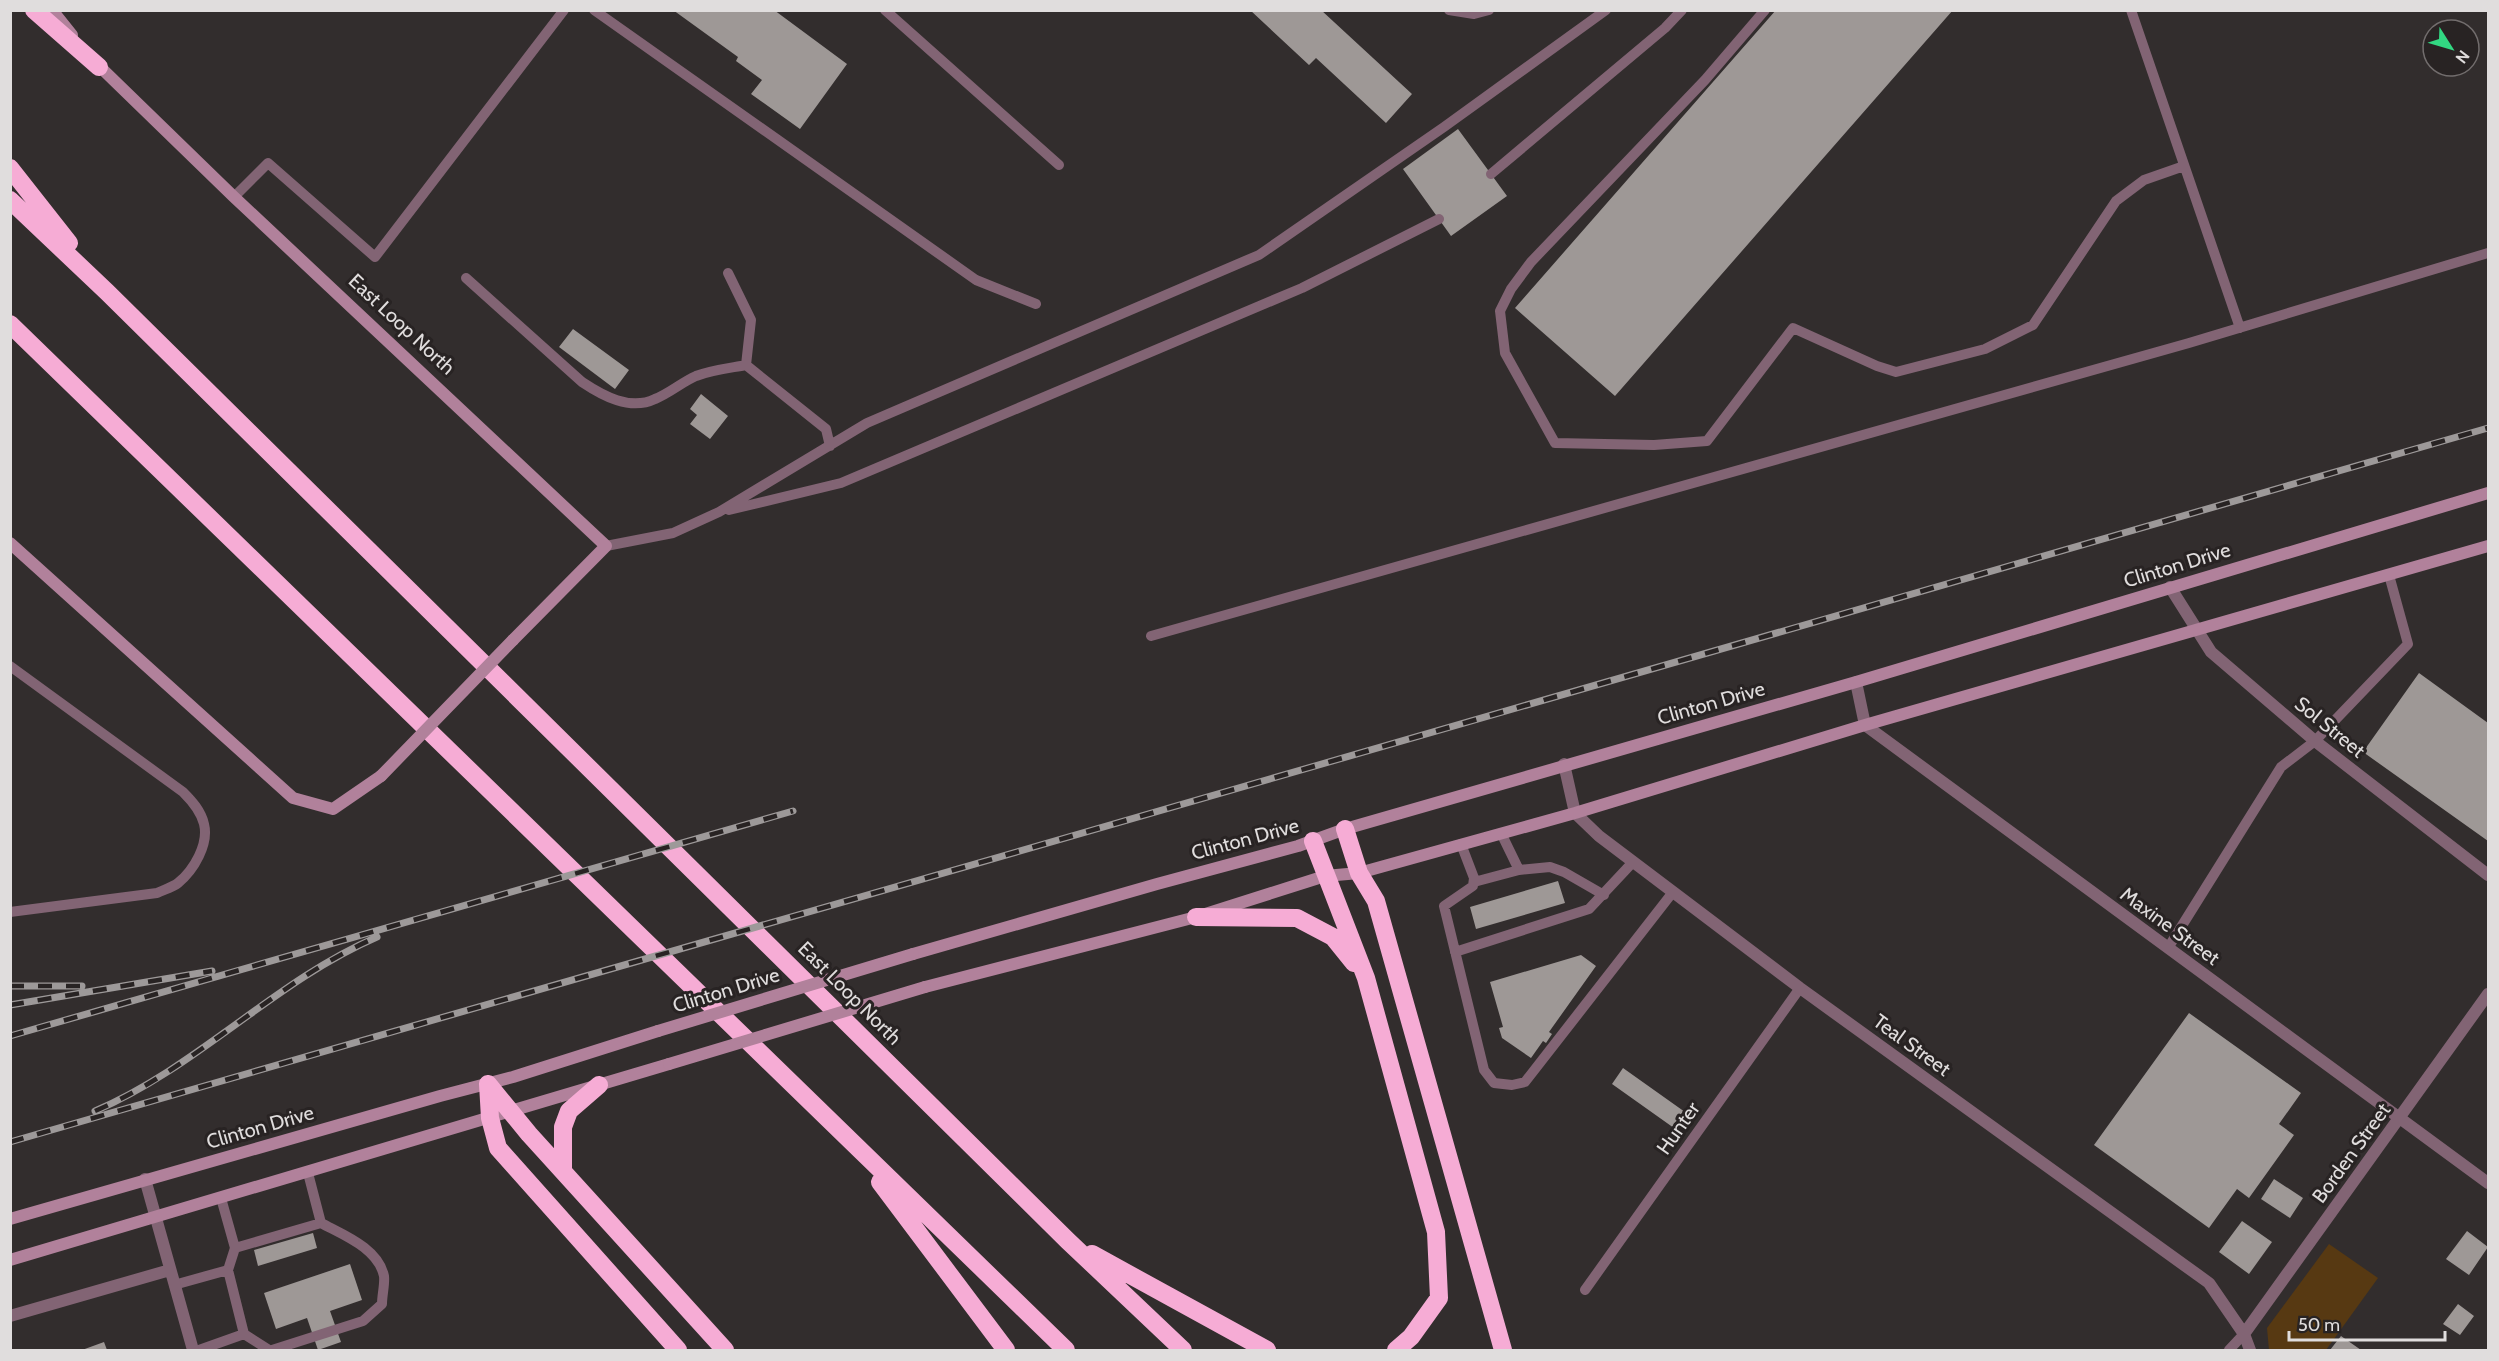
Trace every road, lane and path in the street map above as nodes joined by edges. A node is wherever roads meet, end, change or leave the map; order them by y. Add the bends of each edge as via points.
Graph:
1 (34, 10) edge
2 (52, 10) edge
3 (564, 10) edge
4 (594, 10) edge
5 (885, 10) edge
6 (1449, 10) edge
7 (1489, 10) edge
8 (1606, 10) edge
9 (1682, 10) edge
10 (1765, 10) edge
11 (2131, 10) edge
12 (99, 67) junction
13 (1059, 165) dead end
14 (2184, 166) junction
15 (10, 168) edge
16 (1491, 174) dead end
17 (234, 197) junction
18 (10, 200) edge
19 (1439, 219) dead end
20 (2488, 253) edge
21 (728, 273) dead end
22 (466, 278) dead end
23 (107, 292) junction
24 (1036, 304) dead end
25 (10, 324) edge
26 (2240, 328) junction
27 (747, 365) junction
28 (830, 446) junction
29 (2488, 493) edge
30 (720, 512) junction
31 (10, 543) edge
32 (606, 546) junction
33 (2488, 546) edge
34 (2389, 575) junction
35 (2170, 587) junction
36 (2196, 629) junction
37 (1151, 636) dead end
38 (10, 666) edge
39 (1856, 682) junction
40 (1865, 726) junction
41 (2315, 741) junction
42 (1564, 764) junction
43 (1575, 813) junction
44 (1345, 829) junction
45 (1501, 833) junction
46 (1313, 841) junction
47 (1461, 844) junction
48 (1633, 862) junction
49 (1519, 870) junction
50 (1359, 873) junction
51 (2488, 875) edge
52 (1325, 876) junction
53 (1474, 882) junction
54 (1673, 892) junction
55 (1604, 895) junction
56 (10, 912) edge
57 (1196, 917) junction
58 (2168, 948) junction
59 (1455, 952) junction
60 (1366, 978) junction
61 (1800, 988) junction
62 (2488, 994) edge
63 (488, 1084) junction
64 (599, 1085) junction
65 (510, 1112) junction
66 (490, 1118) junction
67 (2400, 1119) junction
68 (841, 1130) junction
69 (563, 1168) junction
70 (308, 1173) junction
71 (145, 1179) junction
72 (2488, 1183) edge
73 (221, 1198) junction
74 (155, 1217) junction
75 (10, 1219) edge
76 (321, 1222) junction
77 (1068, 1240) junction
78 (235, 1248) junction
79 (10, 1260) edge
80 (170, 1270) junction
81 (228, 1270) junction
82 (174, 1285) junction
83 (1586, 1290) dead end
84 (10, 1316) edge
85 (244, 1334) junction
86 (2244, 1334) junction
87 (193, 1350) edge
88 (199, 1350) edge
89 (270, 1350) edge
90 (678, 1350) edge
91 (725, 1350) edge
92 (1006, 1350) edge
93 (1066, 1350) edge
94 (1183, 1350) edge
95 (1267, 1350) edge
96 (1395, 1350) edge
97 (1503, 1350) edge
98 (2229, 1350) edge
99 (2250, 1350) edge

1 - 12 highway
2 - 12 main road, East Loop North
3 - 17 lane via 375,257 268,163
4 - 24 lane via 976,280
5 - 13 lane
6 - 7 lane via 1473,14
8 - 28 lane via 1259,255 867,423
9 - 16 lane
10 - 14 lane via 1705,80 1531,262 1500,310 1505,352 1555,443 1653,445 1707,441 1793,328 1896,372 1985,349 2033,325 2116,201 2144,180
11 - 14 lane
12 - 17 main road, East Loop North
14 - 26 lane
15 - 23 highway
17 - 32 main road, East Loop North
18 - 23 highway, East Loop North
19 - 30 lane via 1302,288 841,483
20 - 26 lane
21 - 27 lane via 751,320
22 - 27 lane via 582,382 617,401 632,404 654,400 697,375
23 - 77 highway, East Loop North
25 - 68 highway
26 - 37 lane
27 - 28 lane via 826,429
28 - 30 lane
29 - 35 main road, Clinton Drive
30 - 32 lane via 673,533
31 - 32 main road, bridge via 292,798 333,808 381,776
33 - 34 main road
34 - 36 main road
34 - 41 lane via 2408,644
35 - 36 street, Sol Street
35 - 39 main road, Clinton Drive
36 - 40 main road
36 - 41 street, Sol Street via 2211,652
38 - 56 lane via 183,792 197,807 205,824 204,845 178,884 156,893
39 - 40 street
39 - 42 main road, Clinton Drive
40 - 43 main road
40 - 58 street, Maxine Street
41 - 51 street, Sol Street
41 - 58 lane via 2281,767
42 - 43 street
42 - 44 main road, Clinton Drive
43 - 45 main road
43 - 48 street, Teal Street
44 - 46 main road, Clinton Drive
44 - 50 highway
45 - 47 main road
45 - 49 lane
46 - 52 highway
46 - 63 main road, Clinton Drive, bridge via 913,954
47 - 50 main road
47 - 53 lane
48 - 54 street, Teal Street
48 - 55 lane
49 - 53 lane
49 - 55 lane via 1550,867
50 - 52 main road
50 - 97 highway via 1376,902
52 - 57 main road
52 - 60 highway
53 - 59 lane via 1444,906
54 - 59 lane via 1525,1082 1494,1083 1484,1070
54 - 61 street, Teal Street
55 - 59 lane via 1589,909
57 - 60 highway via 1297,918 1333,937
57 - 64 main road, bridge via 925,987
58 - 67 street, Maxine Street
60 - 96 highway via 1436,1232 1439,1298 1411,1337
61 - 83 lane, Hunter
61 - 86 street, Teal Street via 2209,1283
62 - 67 street, Borden Street
63 - 65 highway
63 - 66 highway
63 - 71 main road, Clinton Drive
64 - 65 main road
64 - 69 highway via 569,1111 563,1127
65 - 66 main road
65 - 69 highway
66 - 70 main road
66 - 90 highway via 498,1148
67 - 72 street, Maxine Street
67 - 86 street, Borden Street
68 - 92 highway
68 - 93 highway
69 - 91 highway
70 - 73 main road
70 - 76 lane
71 - 74 street
71 - 75 main road, Clinton Drive
73 - 74 main road
73 - 78 lane
74 - 79 main road
74 - 80 street
76 - 78 lane
76 - 89 lane via 377,1258 384,1276 382,1304 363,1321
77 - 94 highway, East Loop North
77 - 95 highway
78 - 81 lane
80 - 82 street
80 - 84 street
81 - 82 lane
81 - 85 lane
82 - 87 street
85 - 88 lane
85 - 89 lane
86 - 98 lane
86 - 99 street, Teal Street

